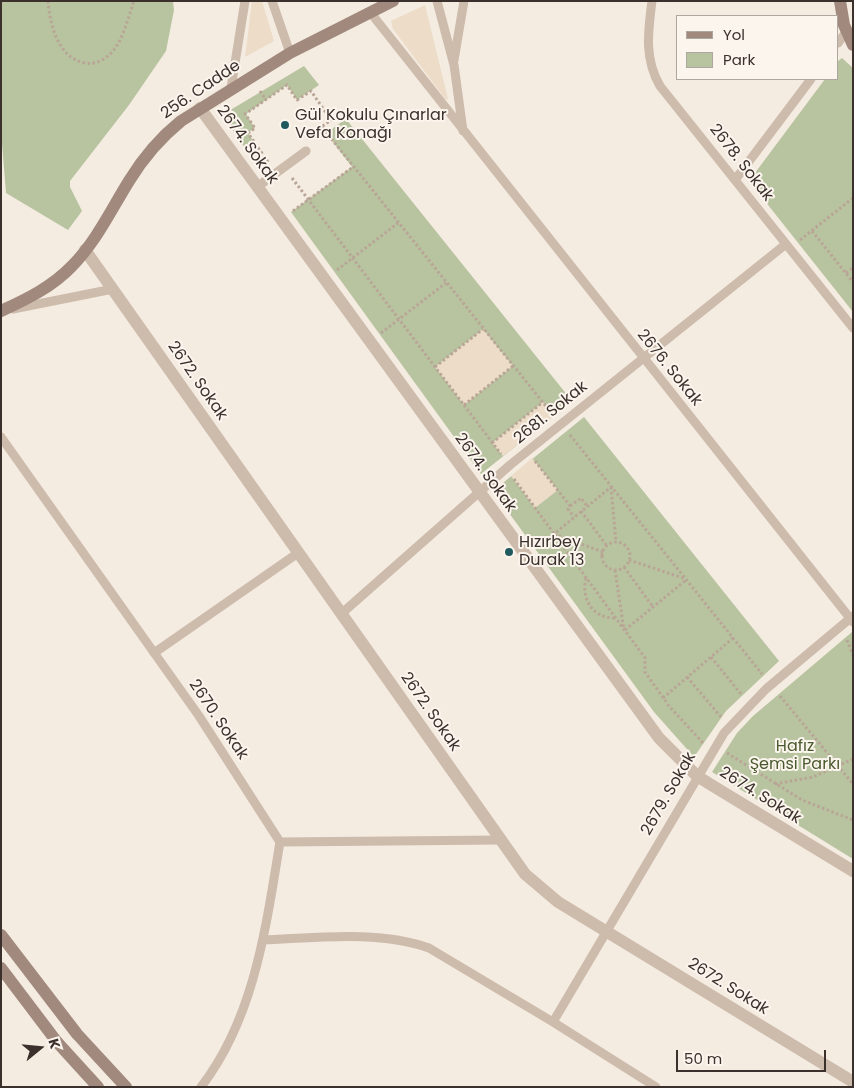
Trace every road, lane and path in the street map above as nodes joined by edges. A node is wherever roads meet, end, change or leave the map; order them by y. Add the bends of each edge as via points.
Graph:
1 (48, 1) edge
2 (134, 1) edge
3 (245, 1) edge
4 (272, 1) edge
5 (393, 1) edge
6 (437, 1) edge
7 (464, 1) edge
8 (652, 1) edge
9 (840, 1) edge
10 (370, 12) junction
11 (846, 32) junction
12 (839, 41) edge
13 (853, 45) edge
14 (290, 53) junction
15 (454, 66) junction
16 (810, 80) edge
17 (231, 88) junction
18 (260, 92) dead end
19 (266, 100) junction
20 (200, 108) junction
21 (322, 127) junction
22 (463, 132) junction
23 (306, 151) joint
24 (284, 167) junction
25 (353, 167) junction
26 (276, 173) junction
27 (735, 180) junction
28 (257, 187) junction
29 (853, 198) edge
30 (308, 199) junction
31 (292, 212) dead end
32 (398, 223) junction
33 (812, 231) junction
34 (798, 242) dead end
35 (786, 244) junction
36 (86, 250) junction
37 (353, 258) junction
38 (853, 268) edge
39 (335, 272) dead end
40 (846, 273) junction
41 (853, 282) edge
42 (446, 283) junction
43 (113, 289) junction
44 (1, 311) edge
45 (399, 319) junction
46 (853, 328) edge
47 (483, 329) junction
48 (380, 334) dead end
49 (642, 359) junction
50 (513, 366) junction
51 (435, 367) junction
52 (543, 402) junction
53 (464, 405) junction
54 (560, 424) junction
55 (1, 437) edge
56 (492, 443) junction
57 (527, 451) junction
58 (503, 456) dead end
59 (506, 468) junction
60 (611, 487) junction
61 (479, 492) junction
62 (570, 506) junction
63 (587, 506) junction
64 (581, 511) junction
65 (574, 517) junction
66 (554, 534) junction
67 (616, 542) junction
68 (607, 546) junction
69 (603, 552) junction
70 (298, 553) junction
71 (629, 560) junction
72 (624, 567) junction
73 (615, 570) junction
74 (586, 577) junction
75 (686, 580) junction
76 (654, 607) junction
77 (341, 614) junction
78 (616, 618) junction
79 (852, 618) edge
80 (624, 630) junction
81 (846, 637) dead end
82 (733, 638) junction
83 (154, 653) junction
84 (853, 655) edge
85 (711, 657) junction
86 (687, 677) junction
87 (771, 684) junction
88 (741, 694) dead end
89 (663, 698) junction
90 (721, 717) dead end
91 (703, 744) dead end
92 (725, 752) dead end
93 (853, 759) edge
94 (838, 766) junction
95 (697, 776) junction
96 (774, 784) junction
97 (853, 784) edge
98 (853, 820) edge
99 (500, 840) junction
100 (280, 842) junction
101 (853, 871) edge
102 (606, 931) junction
103 (1, 935) edge
104 (263, 940) junction
105 (1, 968) edge
106 (553, 1022) junction
107 (853, 1082) edge
108 (98, 1087) edge
109 (126, 1087) edge
110 (201, 1087) edge
111 (656, 1087) edge

1 - 2 path via 60,45 76,61 88,63 104,59 112,52 120,41
3 - 17 lane
4 - 14 lane
5 - 10 street, 256. Cadde
6 - 15 lane
7 - 15 lane
8 - 27 lane, 2678. Sokak via 647,43 654,75
9 - 11 street
10 - 14 street, 256. Cadde
10 - 22 lane, 2676. Sokak
11 - 12 lane
11 - 13 street
14 - 17 street, 256. Cadde
15 - 22 lane
16 - 27 lane
17 - 20 street, 256. Cadde
18 - 19 path
19 - 21 path via 287,85 298,100 311,91 331,120
19 - 26 path via 245,114 255,128 248,133
20 - 28 street, 2674. Sokak
20 - 36 street, 256. Cadde via 166,133 148,153
21 - 23 path via 310,135
21 - 25 path
22 - 49 lane, 2676. Sokak
23 - 24 lane
24 - 26 lane
24 - 30 path
25 - 30 path
25 - 32 path
26 - 28 lane
27 - 35 lane, 2678. Sokak
28 - 61 street, 2674. Sokak
29 - 33 path
30 - 31 path
30 - 37 path
32 - 37 path
32 - 42 path
33 - 34 path
33 - 40 path
35 - 46 lane, 2678. Sokak
35 - 49 lane, 2681. Sokak
36 - 43 street, 2672. Sokak
36 - 44 street, 256. Cadde via 55,281
37 - 39 path
37 - 45 path
38 - 40 path
40 - 41 path
42 - 45 path
42 - 47 path
43 - 44 lane
43 - 70 street, 2672. Sokak
45 - 48 path
45 - 51 path
47 - 50 path
47 - 51 path
49 - 54 lane, 2681. Sokak
49 - 79 lane, 2676. Sokak
50 - 52 path
50 - 53 path
51 - 53 path
52 - 54 path
52 - 56 path
53 - 56 path
54 - 57 lane, 2681. Sokak
54 - 60 path
55 - 83 lane, 2670. Sokak
56 - 58 path
57 - 59 lane, 2681. Sokak
57 - 62 path
59 - 61 lane, 2681. Sokak
59 - 66 path
60 - 63 path
60 - 67 path
60 - 75 path
61 - 77 lane, 2681. Sokak
61 - 95 street, 2674. Sokak via 644,718
62 - 63 path via 580,498
62 - 65 path via 568,509
63 - 64 path
64 - 65 path
64 - 68 path
65 - 66 path
66 - 69 path
66 - 74 path
67 - 68 path
67 - 71 path via 628,550
68 - 69 path
69 - 73 path via 605,565
70 - 77 street, 2672. Sokak
70 - 83 lane
71 - 72 path
71 - 75 path
72 - 73 path
72 - 76 path
73 - 80 path
74 - 78 path
74 - 78 path via 584,595 588,604 601,616
75 - 76 path
75 - 82 path
76 - 80 path
77 - 99 street, 2672. Sokak
78 - 80 path
79 - 87 lane, 2679. Sokak
80 - 89 path via 645,658 645,672
81 - 84 path
82 - 85 path
82 - 87 path
83 - 100 lane, 2670. Sokak via 222,750
85 - 86 path
85 - 88 path
86 - 89 path
86 - 90 path
87 - 94 path
87 - 95 lane, 2679. Sokak via 736,718
89 - 91 path
92 - 96 path
93 - 94 path
94 - 96 path via 813,777
94 - 97 path
95 - 101 street, 2674. Sokak
95 - 102 lane, 2679. Sokak
96 - 98 path via 802,800
99 - 100 lane
99 - 102 street, 2672. Sokak via 539,888
100 - 104 lane
102 - 106 lane, 2679. Sokak
102 - 107 street, 2672. Sokak
103 - 109 street via 77,1034
104 - 106 lane via 378,938 413,942 444,956
104 - 110 lane via 232,1039
105 - 108 street via 57,1042
106 - 111 lane

